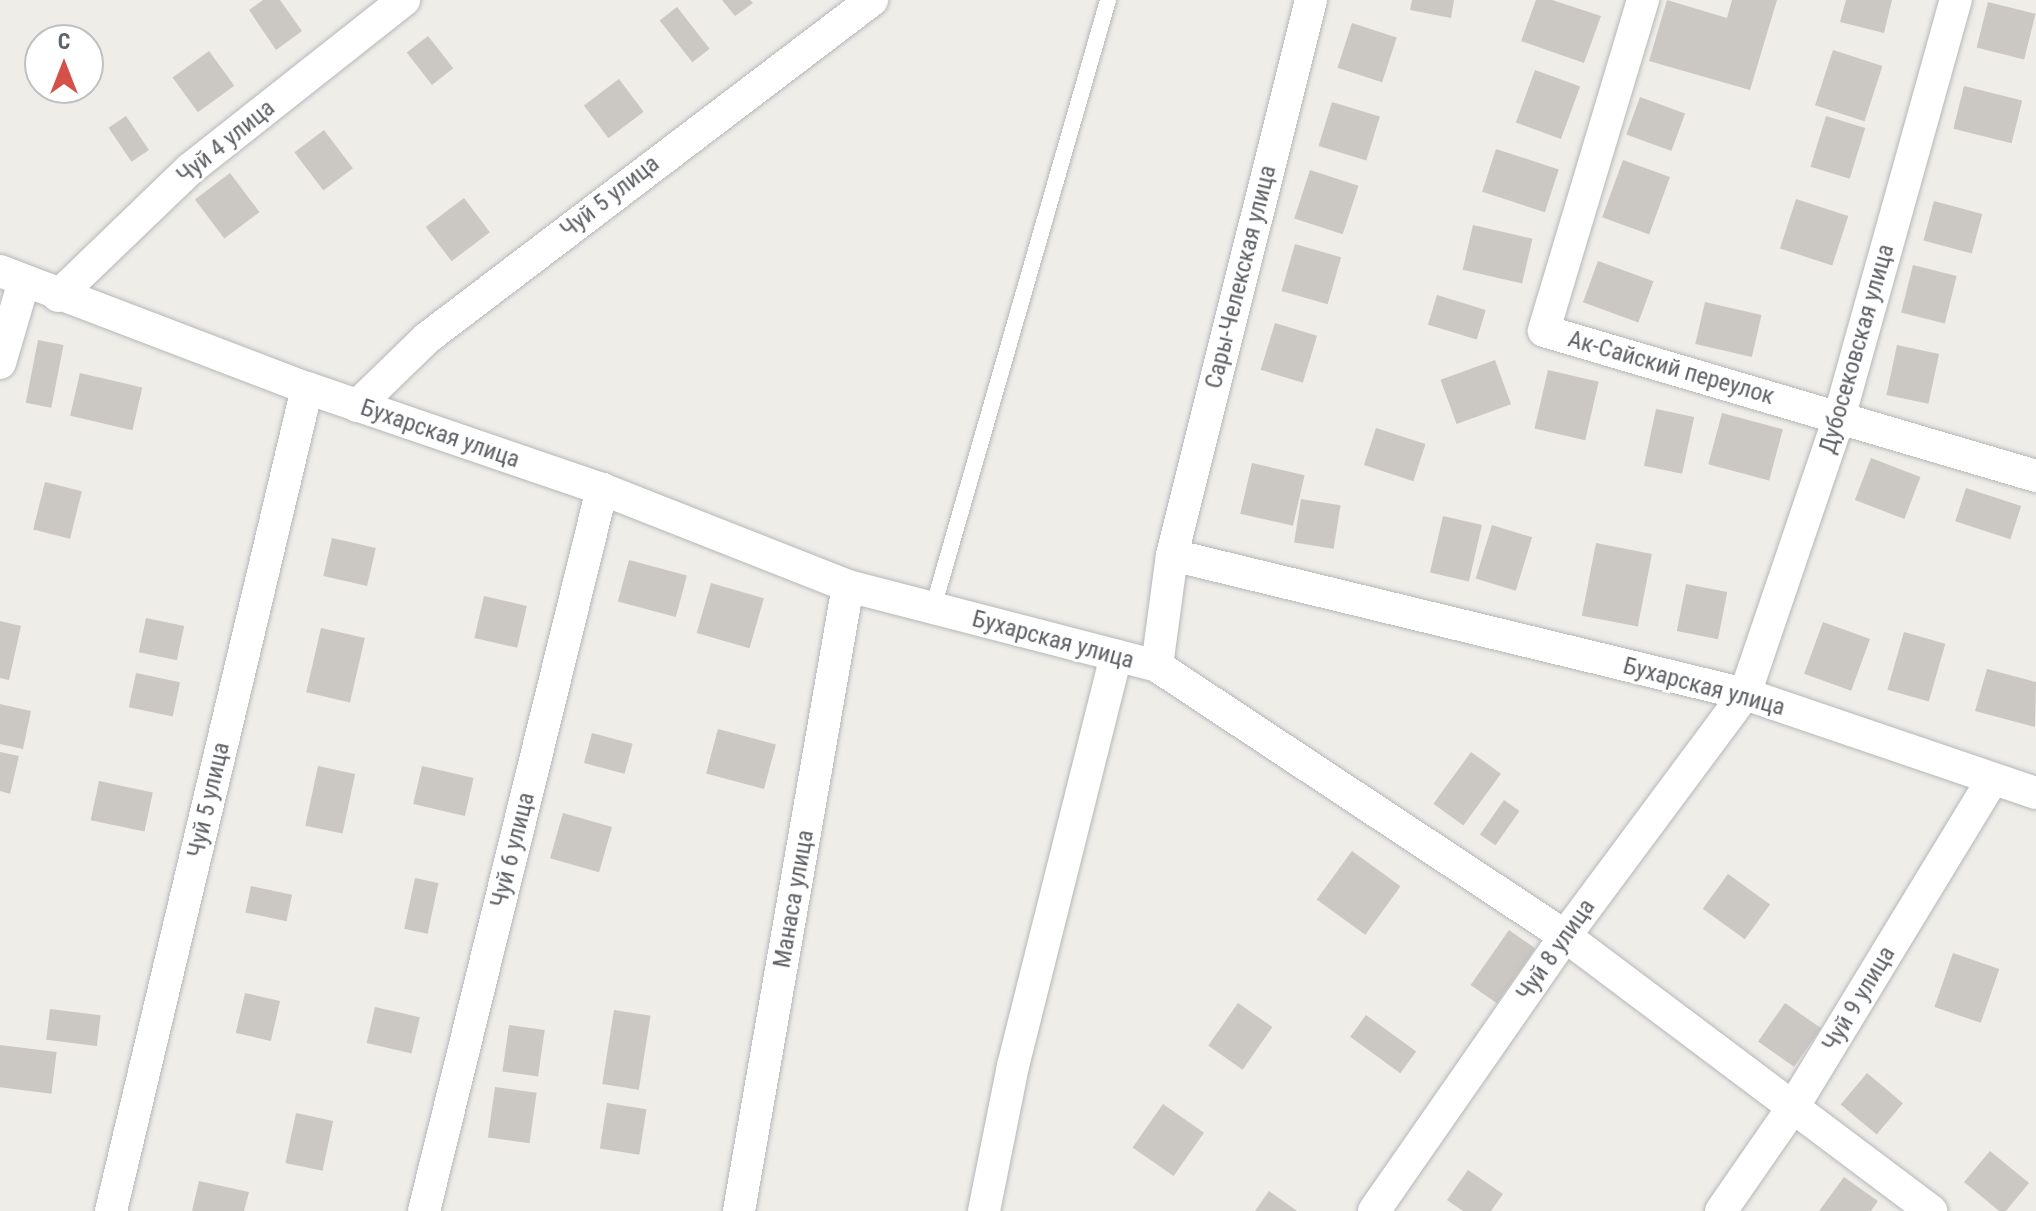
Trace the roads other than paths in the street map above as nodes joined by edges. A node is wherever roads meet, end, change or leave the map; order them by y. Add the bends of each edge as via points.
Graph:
1 (404, 0) edge
2 (872, 0) edge
3 (1108, 0) edge
4 (1311, 0) edge
5 (1643, 0) edge
6 (1956, 0) edge
7 (12, 276) edge
8 (58, 296) junction
9 (0, 363) edge
10 (307, 388) junction
11 (357, 406) junction
12 (1839, 418) junction
13 (2036, 476) edge
14 (602, 489) junction
15 (1172, 555) junction
16 (848, 586) junction
17 (933, 608) junction
18 (1116, 656) junction
19 (1157, 666) junction
20 (1745, 694) junction
21 (1991, 782) junction
22 (2036, 793) edge
23 (1565, 936) junction
24 (1795, 1104) junction
25 (111, 1211) edge
26 (424, 1211) edge
27 (739, 1211) edge
28 (984, 1211) edge
29 (1374, 1211) edge
30 (1721, 1211) edge
31 (1931, 1211) edge

1 - 8 street, Чуй 4 улица via 190,169
2 - 11 street, Чуй 5 улица via 440,328
3 - 17 lane
4 - 15 street, Сары-Челекская улица
5 - 12 street, Ак-Сайский переулок via 1544,331
6 - 12 street, Дубосековская улица
7 - 8 street, Бухарская улица
7 - 9 street
8 - 10 street, Бухарская улица
10 - 11 street, Бухарская улица
10 - 25 street, Чуй 5 улица
11 - 14 street, Бухарская улица
12 - 13 street, Ак-Сайский переулок
12 - 20 street, Дубосековская улица
14 - 16 street, Бухарская улица
14 - 26 street, Чуй 6 улица
15 - 19 street, Бухарская улица
15 - 20 street, Бухарская улица
16 - 17 street, Бухарская улица
16 - 27 street, Манаса улица
17 - 18 street, Бухарская улица
18 - 19 street, Бухарская улица
18 - 28 street via 1000,1119
19 - 23 street
20 - 21 street, Бухарская улица
20 - 23 street, Чуй 8 улица
21 - 22 street, Бухарская улица
21 - 24 street, Чуй 9 улица
23 - 24 street
23 - 29 street, Чуй 8 улица
24 - 30 street, Чуй 9 улица
24 - 31 street

